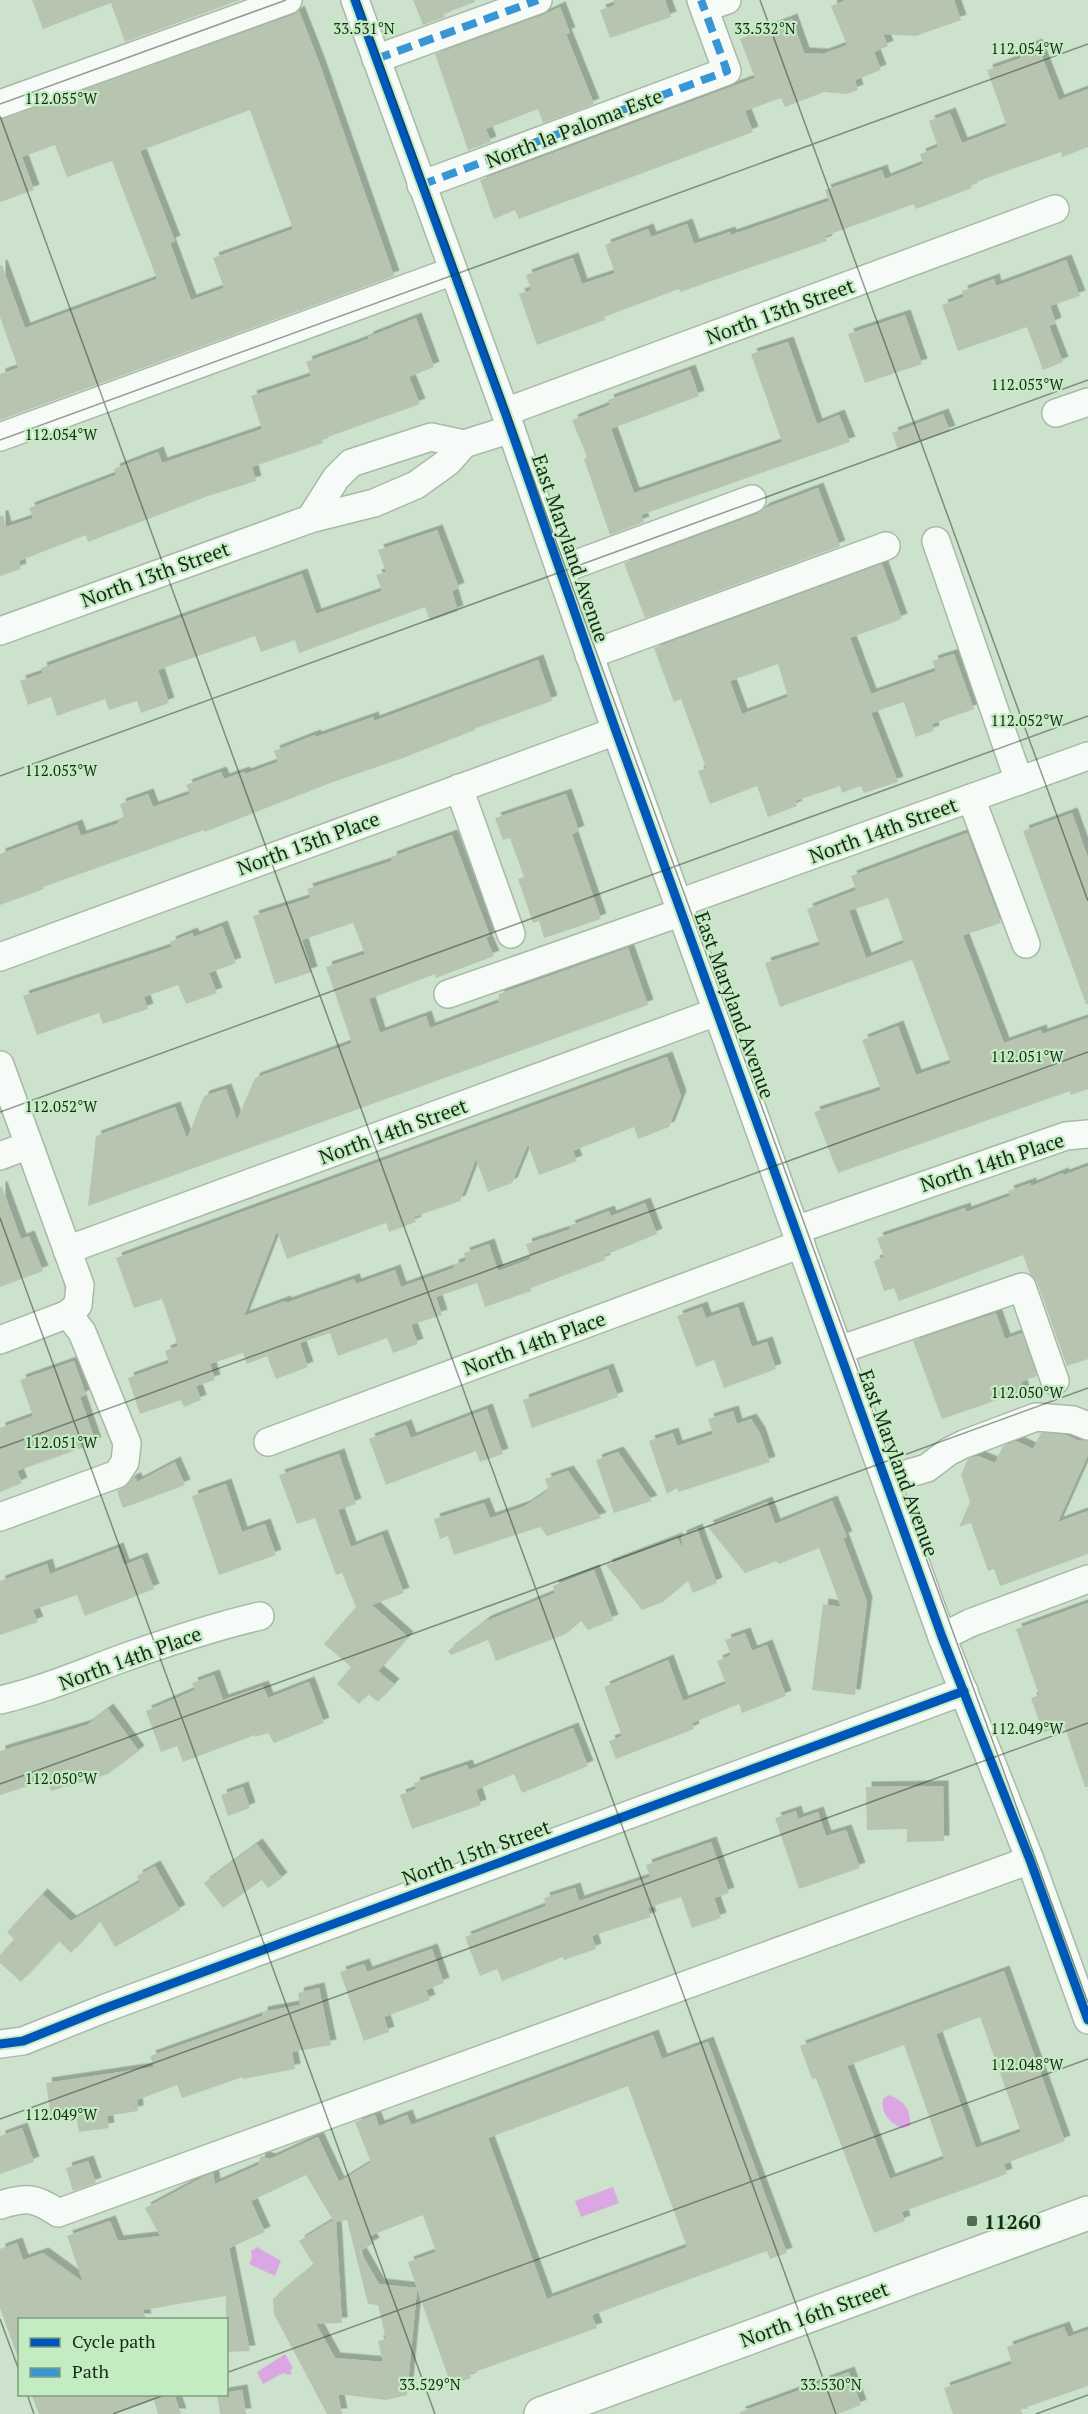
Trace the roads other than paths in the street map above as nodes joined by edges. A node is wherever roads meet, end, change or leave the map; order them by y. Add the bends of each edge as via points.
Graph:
1 (288, 0) edge
2 (355, 0) edge
3 (538, 0) edge
4 (711, 2) edge
5 (376, 59) junction
6 (0, 104) edge
7 (421, 185) junction
8 (1055, 209) dead end
9 (453, 271) junction
10 (1088, 402) edge
11 (1056, 413) dead end
12 (508, 420) junction
13 (0, 436) edge
14 (464, 444) junction
15 (752, 499) dead end
16 (310, 519) junction
17 (936, 542) dead end
18 (886, 546) dead end
19 (560, 570) junction
20 (0, 631) edge
21 (589, 655) junction
22 (616, 731) junction
23 (1088, 756) edge
24 (1019, 781) junction
25 (459, 788) junction
26 (971, 798) junction
27 (680, 908) junction
28 (511, 934) dead end
29 (1026, 944) dead end
30 (0, 957) edge
31 (448, 994) dead end
32 (719, 1011) junction
33 (0, 1065) edge
34 (1088, 1134) edge
35 (29, 1145) junction
36 (0, 1156) edge
37 (798, 1237) junction
38 (67, 1250) junction
39 (74, 1304) junction
40 (0, 1340) edge
41 (839, 1350) junction
42 (1055, 1381) dead end
43 (1088, 1426) edge
44 (268, 1442) dead end
45 (886, 1480) junction
46 (0, 1517) edge
47 (1088, 1579) edge
48 (260, 1616) dead end
49 (942, 1637) junction
50 (964, 1691) junction
51 (0, 1700) edge
52 (1030, 1860) junction
53 (1088, 2020) edge
54 (0, 2044) edge
55 (0, 2205) edge
56 (1088, 2213) edge
57 (541, 2414) edge

1 - 6 street
2 - 5 street, East Maryland Avenue
3 - 5 street
4 - 7 street, North la Paloma Este via 727,71
5 - 7 street, East Maryland Avenue
7 - 9 street, East Maryland Avenue
8 - 12 street, North 13th Street
9 - 12 street, East Maryland Avenue
9 - 13 street
10 - 11 street
12 - 14 street, North 13th Street
12 - 19 street, East Maryland Avenue
14 - 16 street, North 13th Street via 416,485 374,503
14 - 16 street, North 13th Street via 431,437 351,463 336,478
15 - 19 street
16 - 20 street, North 13th Street
17 - 24 street
18 - 21 street
19 - 21 street, East Maryland Avenue
21 - 22 street, East Maryland Avenue
22 - 25 street, North 13th Place
22 - 27 street, East Maryland Avenue
23 - 24 street, North 14th Street
24 - 26 street, North 14th Street
25 - 28 street
25 - 30 street, North 13th Place
26 - 27 street, North 14th Street
26 - 29 street
27 - 31 street, North 14th Street
27 - 32 street, East Maryland Avenue
32 - 37 street, East Maryland Avenue
32 - 38 street, North 14th Street
33 - 35 street
34 - 37 street, North 14th Place via 1066,1136
35 - 36 street
35 - 38 street
37 - 41 street, East Maryland Avenue
37 - 44 street, North 14th Place
38 - 39 street via 80,1284
39 - 40 street
39 - 46 street via 127,1443 125,1462 117,1474
41 - 42 street via 1022,1287
41 - 45 street, East Maryland Avenue
43 - 45 street via 1073,1420 1036,1417 964,1444 927,1468
45 - 49 street, East Maryland Avenue
47 - 49 street
48 - 51 street, North 14th Place via 133,1655 35,1692
49 - 50 street, East Maryland Avenue
50 - 52 street, East Maryland Avenue
50 - 54 street, North 15th Street via 23,2041
52 - 53 street, East Maryland Avenue
52 - 55 street via 58,2213 44,2203 23,2198
56 - 57 main road, North 16th Street

